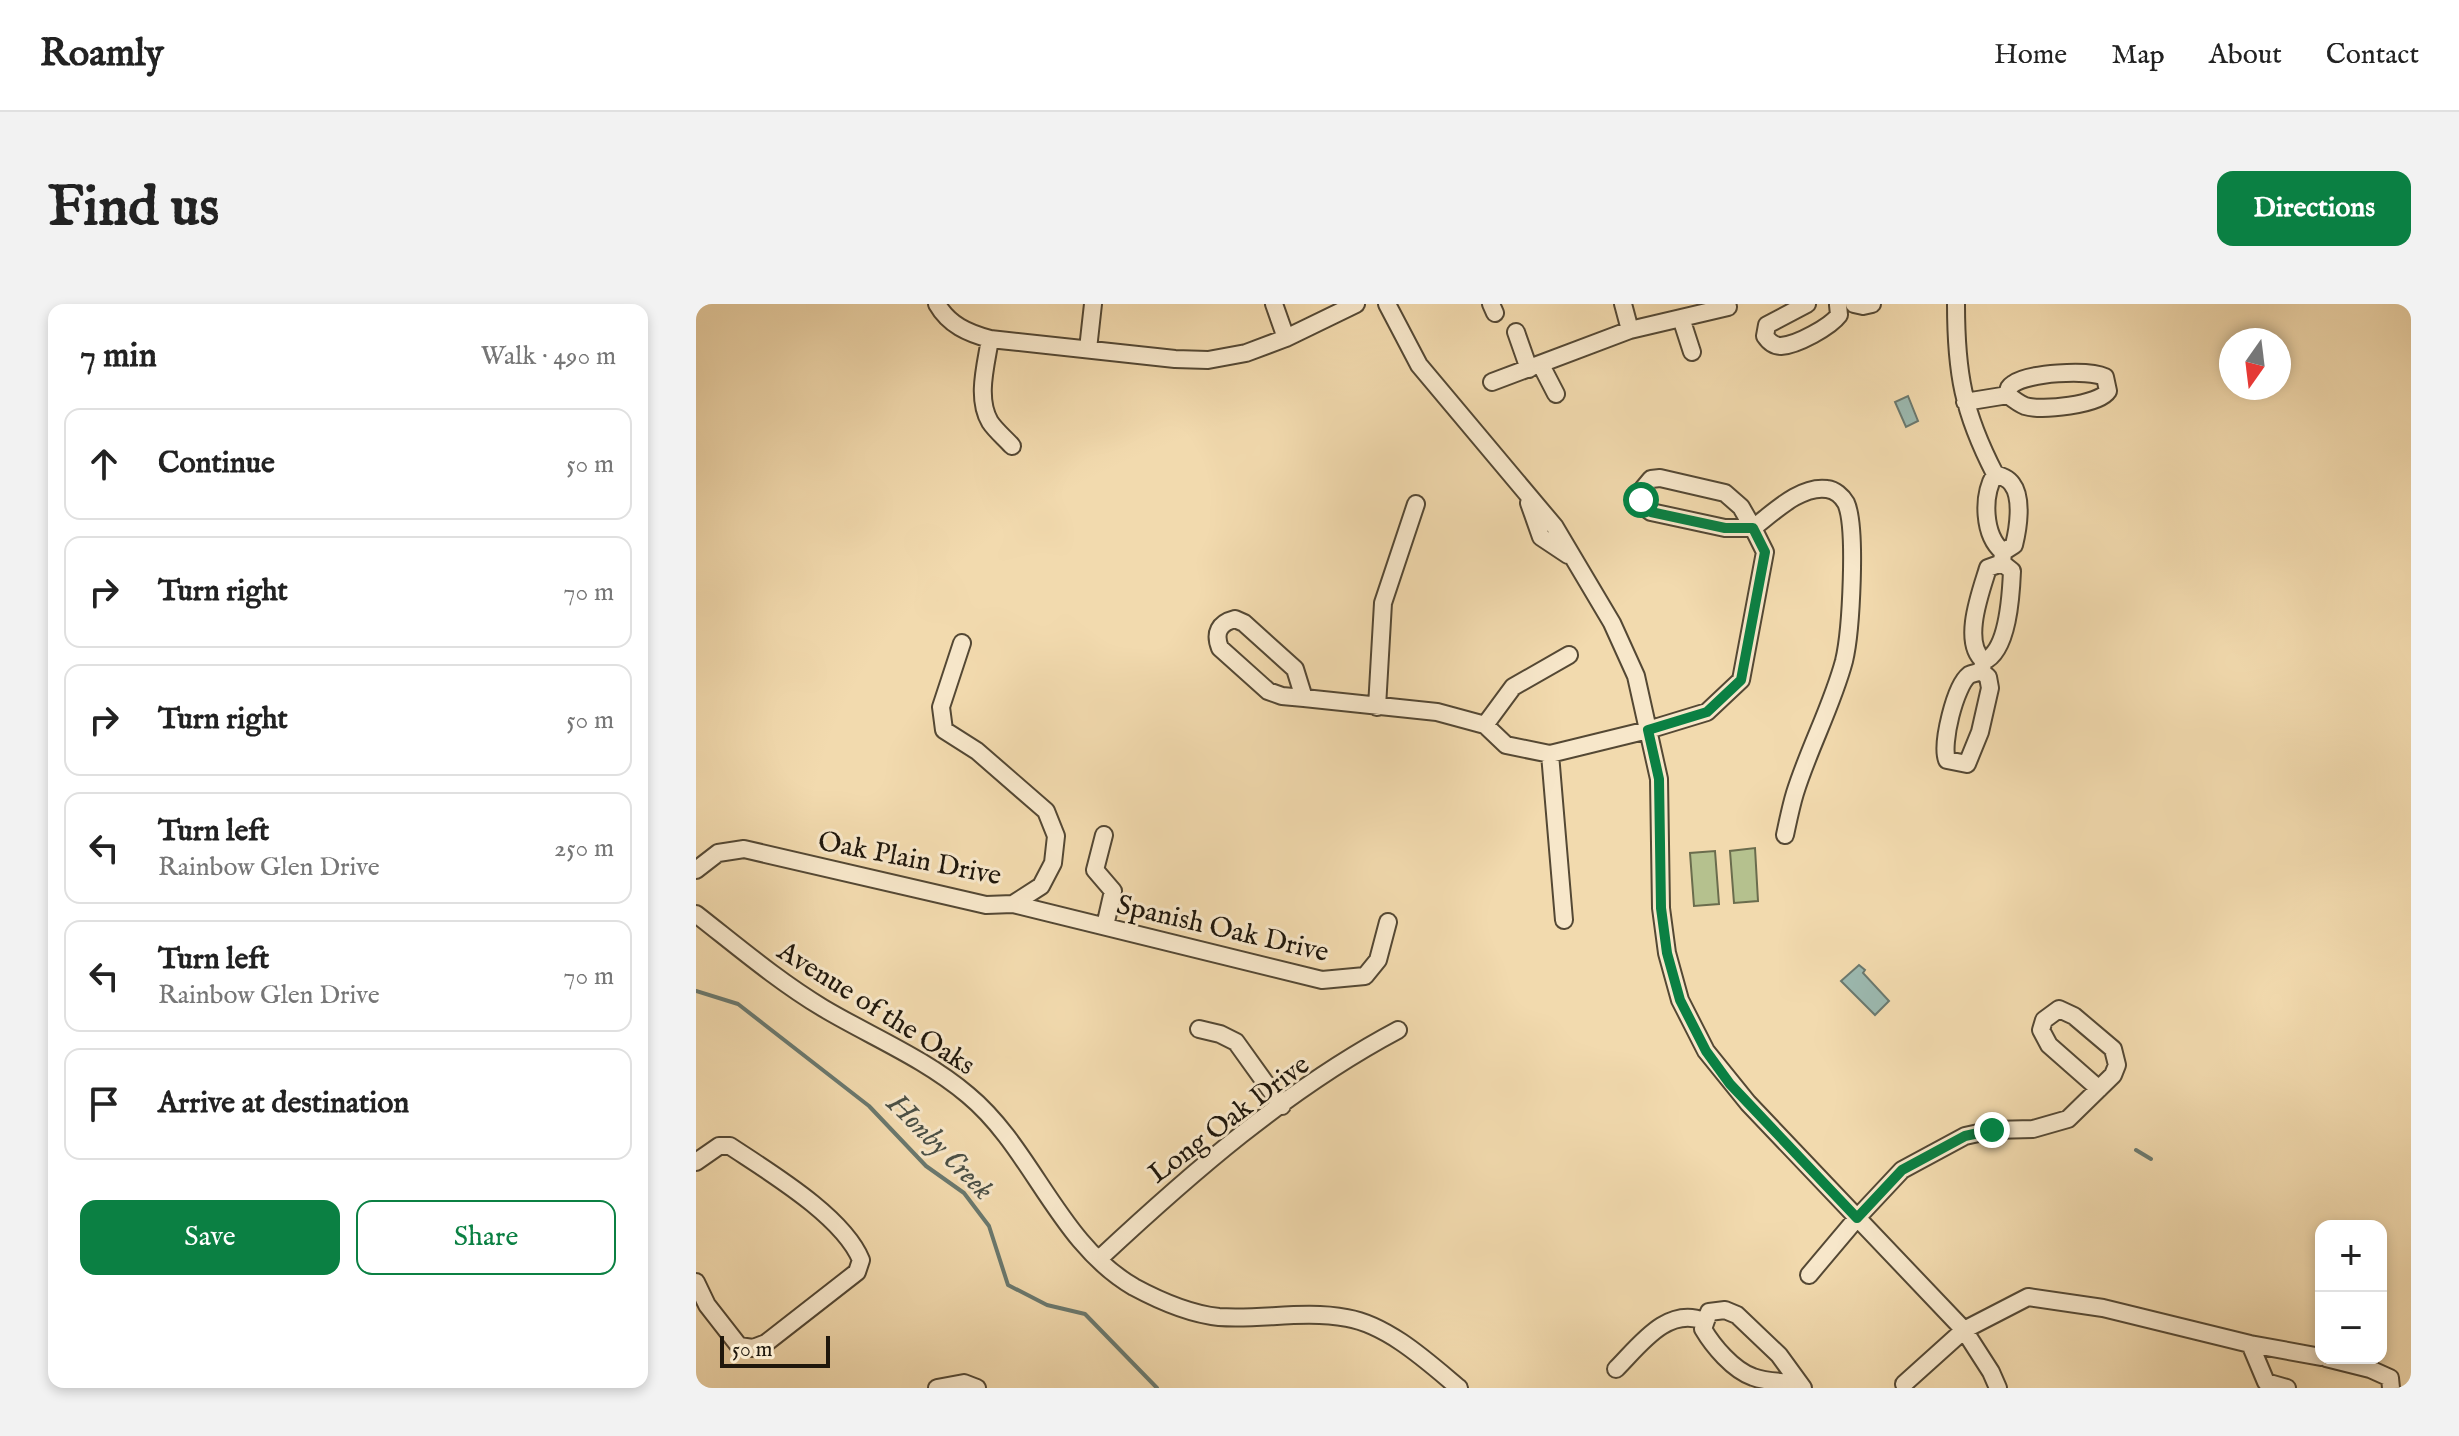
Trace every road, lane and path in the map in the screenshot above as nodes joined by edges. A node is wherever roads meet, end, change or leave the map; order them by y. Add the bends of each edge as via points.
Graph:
1 (937, 304) edge
2 (1093, 304) edge
3 (1274, 304) edge
4 (1356, 304) edge
5 (1387, 304) edge
6 (1623, 304) edge
7 (1807, 304) edge
8 (1839, 304) edge
9 (1854, 304) edge
10 (1872, 304) edge
11 (1956, 304) edge
12 (1728, 307) dead end
13 (1687, 313) edge
14 (1630, 330) junction
15 (1516, 332) dead end
16 (1286, 338) junction
17 (990, 339) junction
18 (1088, 349) junction
19 (1692, 352) dead end
20 (1535, 367) junction
21 (1492, 382) dead end
22 (1556, 394) dead end
23 (2008, 395) junction
24 (1965, 402) junction
25 (1012, 446) dead end
26 (1995, 474) junction
27 (1416, 504) dead end
28 (1753, 528) junction
29 (2002, 557) junction
30 (962, 643) dead end
31 (1569, 655) dead end
32 (1983, 666) junction
33 (1304, 698) junction
34 (1377, 707) junction
35 (1485, 725) junction
36 (1648, 730) junction
37 (1550, 754) junction
38 (1104, 835) dead end
39 (1785, 835) dead end
40 (696, 870) edge
41 (1013, 904) junction
42 (696, 914) edge
43 (1564, 920) dead end
44 (1388, 922) dead end
45 (1105, 926) junction
46 (1199, 1029) dead end
47 (1398, 1030) dead end
48 (2099, 1089) junction
49 (1282, 1106) junction
50 (696, 1162) edge
51 (1857, 1218) junction
52 (1099, 1259) junction
53 (1809, 1275) dead end
54 (696, 1282) edge
55 (1704, 1321) junction
56 (1964, 1330) junction
57 (2250, 1344) junction
58 (2315, 1355) edge
59 (2351, 1364) edge
60 (1616, 1369) dead end
61 (1904, 1384) dead end
62 (1800, 1385) edge
63 (937, 1388) edge
64 (977, 1388) edge
65 (1459, 1388) edge
66 (1998, 1388) edge
67 (2287, 1388) edge
68 (2391, 1388) edge

1 - 17 street via 964,332
2 - 18 street
3 - 16 street
4 - 16 street
5 - 36 street via 1419,365 1526,494 1541,537 1576,561 1636,676
6 - 14 street
7 - 8 street via 1767,325 1770,343 1781,346 1826,329 1839,315
9 - 10 street
11 - 24 street
12 - 13 street
13 - 14 street
13 - 19 street
14 - 20 street
15 - 20 street
16 - 18 street via 1208,360
17 - 18 street
17 - 25 street via 985,408
20 - 21 street
20 - 22 street
23 - 23 street via 2024,406 2039,407 2090,403 2108,391 2105,377 2097,373 2064,374 2014,382
23 - 24 street
24 - 26 street
26 - 29 street via 1987,498 1989,526
26 - 29 street via 2016,489 2017,533
27 - 34 street via 1383,603
28 - 28 street via 1725,493 1660,478 1644,484 1641,491 1644,507 1651,512 1725,528
28 - 36 street via 1765,552 1741,680 1707,712
28 - 39 street via 1789,501 1827,489 1841,495 1851,523 1851,622 1844,661 1794,794
29 - 32 street via 2012,571 2006,625 2000,645
29 - 32 street via 1988,568 1973,629
30 - 41 street, Oak Plain Drive via 941,707 944,730 977,751 1046,811 1056,836 1053,863 1041,886
31 - 35 street via 1513,687
32 - 32 street via 1959,691 1945,741 1947,760 1967,764 1973,751 1990,688
33 - 33 street via 1295,669 1244,623 1225,622 1217,638 1220,648 1268,691
33 - 34 street
34 - 35 street via 1437,712
35 - 37 street via 1506,745
36 - 37 street
36 - 51 street via 1659,779 1661,908 1680,1000 1730,1084
37 - 43 street
38 - 45 street via 1095,870 1113,891
40 - 41 street, Oak Plain Drive via 718,853 744,849 986,905
41 - 45 street, Spanish Oak Drive
42 - 52 street, Avenue of the Oaks via 822,1007 932,1067 971,1097
44 - 45 street, Spanish Oak Drive via 1378,960 1365,976 1322,980
46 - 49 street via 1236,1042
47 - 49 street, Long Oak Drive
48 - 48 street via 2117,1065 2113,1049 2059,1009 2044,1020 2041,1030 2049,1045
48 - 51 street via 2068,1119 2033,1129 1992,1130 1941,1147 1902,1170
49 - 52 street, Long Oak Drive via 1184,1179
50 - 54 street via 719,1146 730,1146 802,1193 856,1246 861,1260 857,1272 753,1348 739,1346
51 - 53 street
51 - 56 street
52 - 65 street, Avenue of the Oaks via 1130,1285 1164,1303 1219,1317 1350,1318 1391,1336
55 - 60 street via 1691,1315 1671,1319
55 - 62 street via 1710,1341 1752,1377
55 - 62 street via 1717,1309 1737,1315 1779,1355
56 - 57 street via 2028,1297 2103,1308
56 - 61 street
56 - 66 street
57 - 58 street
57 - 67 street via 2266,1382
59 - 68 street via 2390,1378
63 - 64 street via 964,1383

